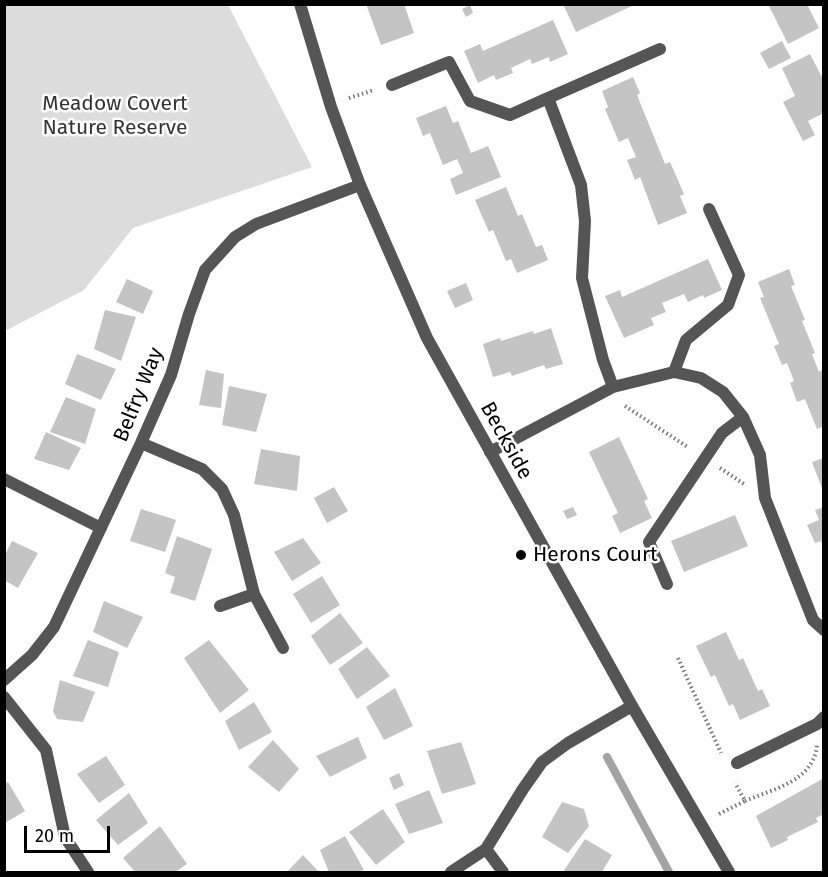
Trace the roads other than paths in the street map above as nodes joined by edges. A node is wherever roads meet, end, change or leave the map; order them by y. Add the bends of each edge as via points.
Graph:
1 (300, 4) edge
2 (660, 49) dead end
3 (392, 85) road end
4 (548, 98) junction
5 (360, 185) junction
6 (709, 209) dead end
7 (674, 372) junction
8 (609, 390) junction
9 (743, 417) junction
10 (141, 443) junction
11 (490, 452) junction
12 (4, 479) edge
13 (101, 528) junction
14 (666, 584) dead end
15 (254, 594) junction
16 (220, 606) dead end
17 (824, 630) edge
18 (283, 648) dead end
19 (4, 680) edge
20 (4, 697) edge
21 (632, 706) junction
22 (820, 720) edge
23 (732, 765) road end
24 (486, 849) junction
25 (88, 873) edge
26 (451, 873) edge
27 (503, 873) edge
28 (729, 873) edge

1 - 5 street, Beckside
2 - 4 street
3 - 4 street via 449,63 470,101 510,115
4 - 8 street via 581,185 585,220 582,278
5 - 10 street, Belfry Way via 256,224 235,237 205,270 171,375
5 - 11 street, Beckside via 427,338
6 - 7 street via 739,275 728,305 686,340
7 - 8 street
7 - 9 street via 701,378 723,392
8 - 11 street
9 - 14 street via 722,433 649,542
9 - 17 street via 760,455 765,498 813,620
10 - 13 street, Belfry Way
10 - 15 street via 202,469 222,489 234,515
11 - 21 street, Beckside
12 - 13 street
13 - 19 street, Belfry Way via 54,627 32,655
15 - 16 street
15 - 18 street
20 - 25 street via 46,750 65,837
21 - 24 street via 542,762
21 - 28 street, Beckside
22 - 23 street
24 - 26 street
24 - 27 street

